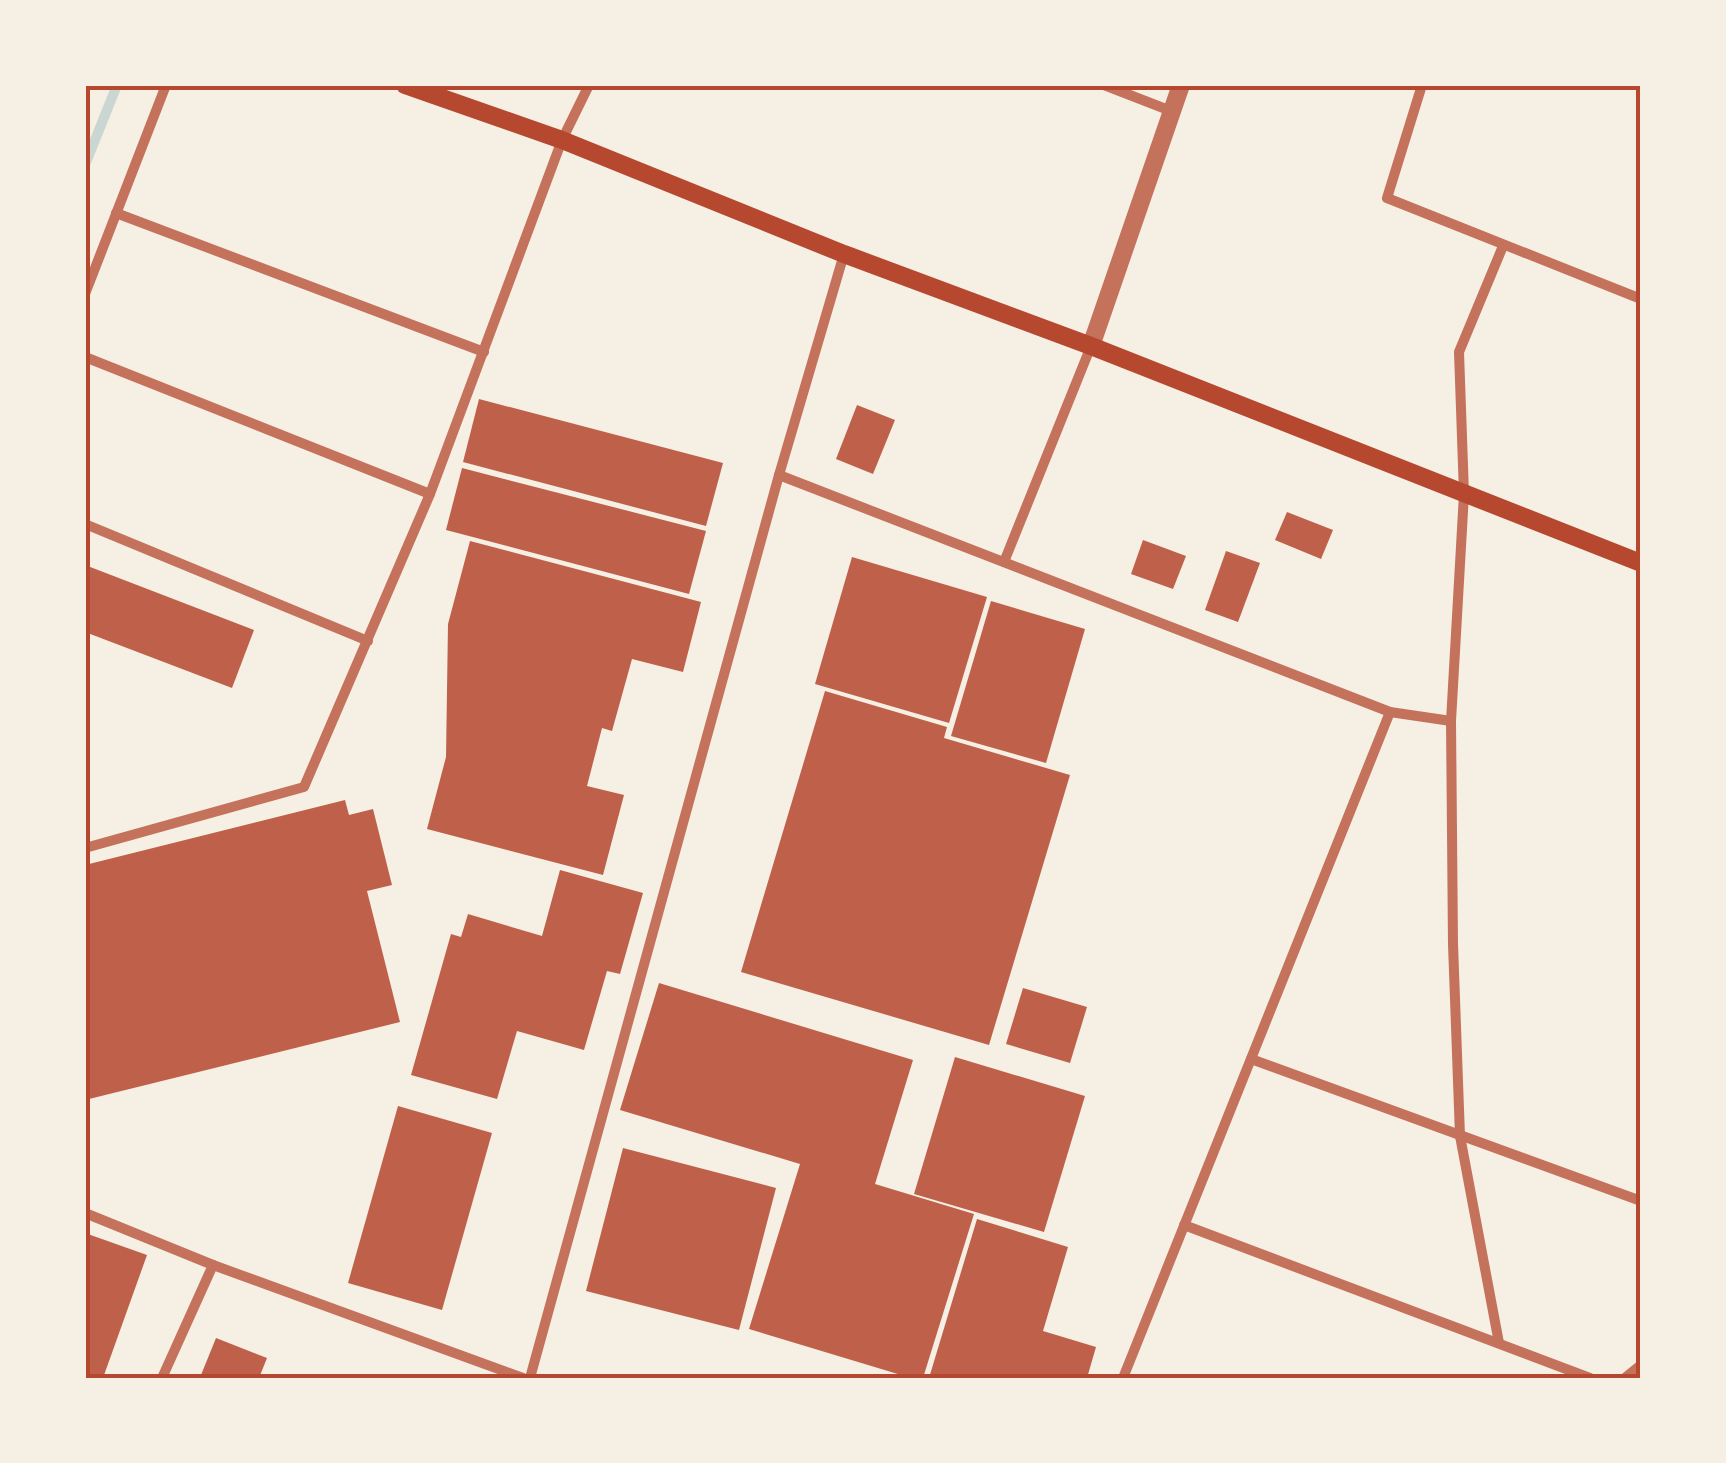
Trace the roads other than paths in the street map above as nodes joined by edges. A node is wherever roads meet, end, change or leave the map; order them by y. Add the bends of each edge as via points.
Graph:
1 (166, 85) edge
2 (404, 85) edge
3 (589, 85) edge
4 (1104, 85) edge
5 (1181, 85) edge
6 (1422, 85) edge
7 (1171, 111) junction
8 (562, 140) junction
9 (116, 213) junction
10 (1503, 246) junction
11 (844, 254) junction
12 (85, 294) edge
13 (1641, 300) edge
14 (1091, 346) junction
15 (484, 352) junction
16 (85, 357) edge
17 (779, 475) junction
18 (430, 494) junction
19 (1464, 494) junction
20 (85, 524) edge
21 (1004, 562) junction
22 (1641, 563) edge
23 (368, 641) junction
24 (1390, 712) junction
25 (1451, 721) junction
26 (85, 848) edge
27 (1251, 1059) junction
28 (1460, 1136) junction
29 (1641, 1200) edge
30 (85, 1213) edge
31 (1184, 1226) junction
32 (213, 1265) junction
33 (1500, 1343) junction
34 (1641, 1365) edge
35 (162, 1378) edge
36 (526, 1378) edge
37 (1122, 1378) edge
38 (1590, 1378) edge
39 (1626, 1378) edge

1 - 9 street
2 - 8 main road
3 - 8 street
4 - 7 street
5 - 7 street
6 - 10 street via 1386,198
7 - 14 street
8 - 11 main road
8 - 15 street
9 - 12 street
9 - 15 street
10 - 13 street
10 - 19 street via 1459,352
11 - 14 main road
11 - 17 street
14 - 19 main road
14 - 21 street
15 - 18 street
16 - 18 street
17 - 21 street
17 - 36 street
18 - 23 street
19 - 22 main road
19 - 25 street
20 - 23 street
21 - 24 street
23 - 26 street via 304,787
24 - 25 street
24 - 27 street
25 - 28 street
27 - 28 street
27 - 31 street
28 - 29 street
28 - 33 street
30 - 32 street
31 - 33 street
31 - 37 street
32 - 35 street
32 - 36 street
33 - 38 street
34 - 39 street

